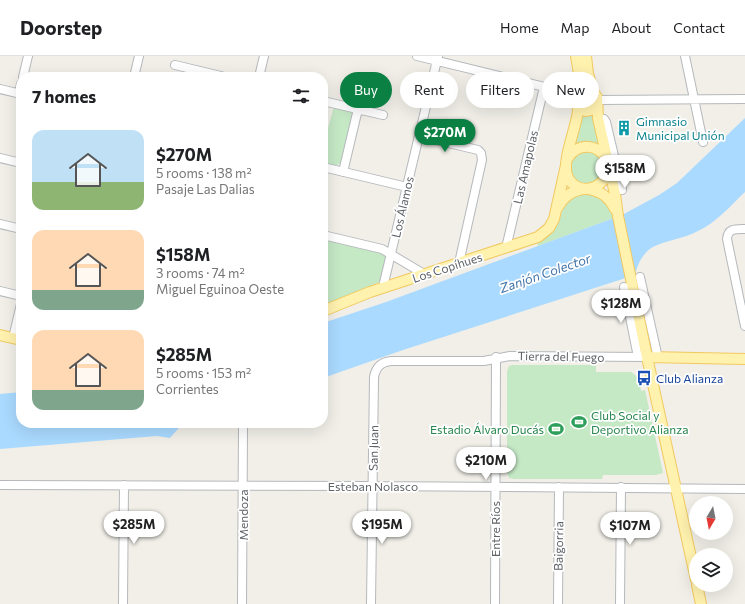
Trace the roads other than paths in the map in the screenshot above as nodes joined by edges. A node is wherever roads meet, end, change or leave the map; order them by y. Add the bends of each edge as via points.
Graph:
1 (28, 56) edge
2 (139, 56) edge
3 (264, 56) edge
4 (417, 56) edge
5 (576, 56) edge
6 (586, 56) edge
7 (685, 56) edge
8 (437, 58) edge
9 (175, 65) dead end
10 (24, 72) edge
11 (135, 72) edge
12 (195, 72) edge
13 (261, 72) edge
14 (579, 72) edge
15 (587, 72) edge
16 (542, 86) edge
17 (0, 89) edge
18 (16, 93) edge
19 (542, 95) edge
20 (599, 99) edge
21 (695, 99) junction
22 (745, 99) edge
23 (328, 102) edge
24 (578, 108) edge
25 (579, 108) edge
26 (592, 108) edge
27 (597, 108) edge
28 (358, 109) junction
29 (383, 115) dead end
30 (598, 118) junction
31 (419, 136) junction
32 (704, 142) dead end
33 (0, 158) edge
34 (16, 162) edge
35 (566, 164) junction
36 (608, 164) junction
37 (328, 168) edge
38 (342, 172) junction
39 (407, 187) junction
40 (586, 189) junction
41 (622, 190) dead end
42 (557, 209) junction
43 (618, 216) junction
44 (0, 224) edge
45 (16, 228) edge
46 (745, 229) edge
47 (328, 236) edge
48 (506, 248) junction
49 (391, 254) junction
50 (459, 263) junction
51 (424, 274) junction
52 (635, 277) junction
53 (383, 287) junction
54 (624, 287) dead end
55 (0, 291) edge
56 (16, 295) edge
57 (328, 309) edge
58 (745, 326) edge
59 (0, 335) edge
60 (16, 339) edge
61 (642, 357) junction
62 (496, 358) junction
63 (658, 358) junction
64 (745, 359) edge
65 (379, 366) joint
66 (243, 428) edge
67 (0, 485) edge
68 (124, 485) junction
69 (243, 485) junction
70 (372, 486) junction
71 (496, 487) junction
72 (559, 487) junction
73 (621, 488) junction
74 (676, 489) junction
75 (745, 489) edge
76 (689, 548) edge
77 (698, 592) edge
78 (123, 604) edge
79 (242, 604) edge
80 (371, 604) edge
81 (495, 604) edge
82 (558, 604) edge
83 (620, 604) edge
84 (701, 604) edge

1 - 10 street
2 - 11 street
3 - 13 street
4 - 8 street
5 - 14 main road
6 - 15 main road
7 - 21 street
8 - 16 street
8 - 31 street, Los Álamos
9 - 12 street
17 - 18 street
19 - 48 street, Las Amapolas
20 - 21 street
21 - 22 street
21 - 32 street
23 - 28 street
24 - 35 main road, Los Copíhues
25 - 26 main road via 586,111
27 - 30 main road
28 - 29 street
28 - 38 street
30 - 36 main road
30 - 41 street via 606,121
31 - 39 street, Los Álamos
31 - 50 street via 481,153 482,160
33 - 34 street
35 - 36 main road via 575,150 587,147 599,150
35 - 40 main road via 570,180 576,186
35 - 42 main road, Los Copíhues
36 - 40 main road via 603,182
36 - 43 main road
37 - 38 street
38 - 39 street
39 - 49 street, Los Álamos
40 - 42 main road, Los Copíhues via 568,194
40 - 43 main road via 598,191 608,198
42 - 48 main road, Los Copíhues via 544,233 532,240
43 - 52 main road
44 - 45 street
46 - 58 street via 728,232 727,242
47 - 49 street via 382,249
48 - 50 main road, Los Copíhues
49 - 51 street
49 - 53 street, Los Álamos
50 - 51 main road, Los Copíhues
51 - 53 main road, Los Copíhues
52 - 61 main road
52 - 63 street
53 - 57 main road, Los Copíhues
54 - 61 street
55 - 56 street
59 - 60 main road
61 - 62 street, Tierra del Fuego
61 - 63 main road, Tierra del Fuego
61 - 74 main road
62 - 65 street, Tierra del Fuego via 391,360
62 - 71 street, Entre Ríos
63 - 64 main road, Tierra del Fuego
65 - 70 street, San Juan via 374,376
66 - 69 street, Mendoza
67 - 68 street, Esteban Nolasco
68 - 69 street, Esteban Nolasco
68 - 78 street
69 - 70 street, Esteban Nolasco
69 - 79 street, Mendoza
70 - 71 street, Esteban Nolasco
70 - 80 street, San Juan
71 - 72 street, Esteban Nolasco
71 - 81 street, Entre Ríos
72 - 73 street, Esteban Nolasco
72 - 82 street, Baigorria
73 - 74 street, Esteban Nolasco
73 - 83 street
74 - 75 street, Esteban Nolasco
74 - 76 main road
77 - 84 main road

